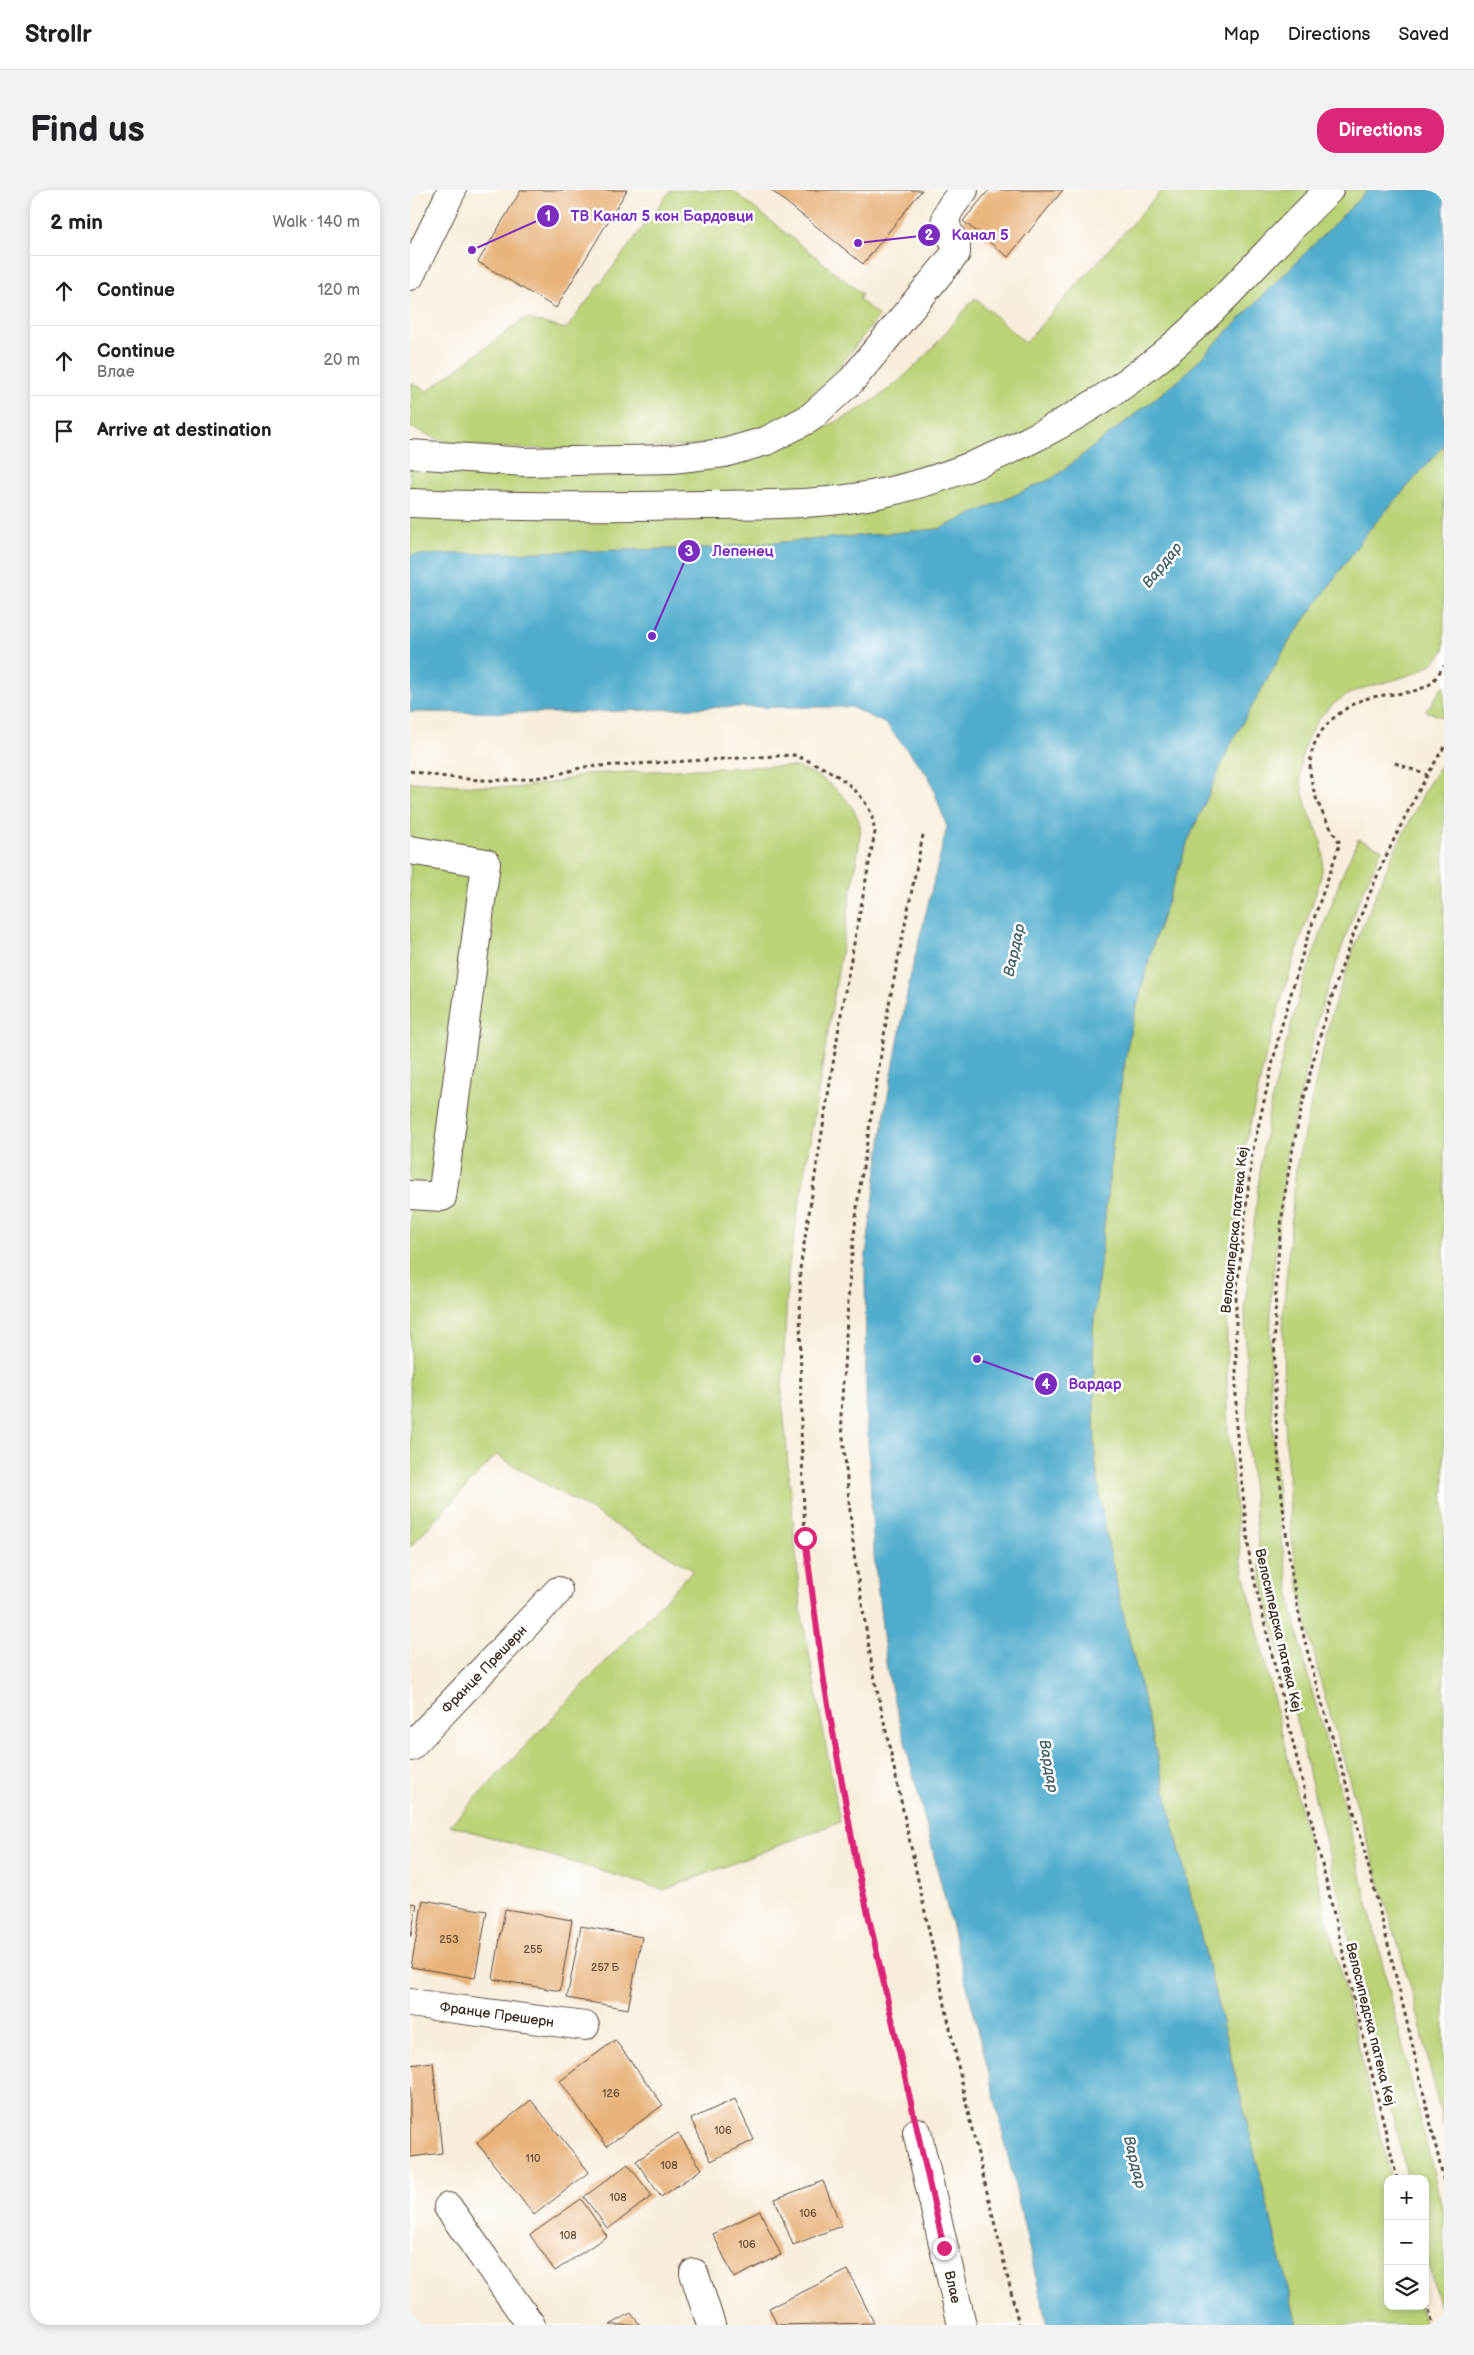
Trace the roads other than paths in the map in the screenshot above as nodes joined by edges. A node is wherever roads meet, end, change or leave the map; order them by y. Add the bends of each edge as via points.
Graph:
1 (452, 190) edge
2 (964, 190) edge
3 (1329, 190) edge
4 (410, 276) edge
5 (410, 454) edge
6 (410, 504) edge
7 (410, 850) edge
8 (410, 1195) edge
9 (558, 1591) dead end
10 (410, 1747) edge
11 (410, 2003) edge
12 (585, 2026) dead end
13 (917, 2132) road end
14 (448, 2207) dead end
15 (694, 2273) dead end
16 (531, 2325) edge
17 (711, 2325) edge
18 (962, 2325) edge

1 - 4 street
2 - 5 street via 946,219 948,233 956,243 956,253 852,380 810,418 766,441 724,453 672,459 525,462
3 - 6 street via 1186,334 1144,370 1036,435 951,473 882,493 806,503
7 - 8 street via 486,863 442,1197
9 - 10 street, Францe Прешерн
11 - 12 street, Франце Прешерн
13 - 18 street, Влае
14 - 16 street
15 - 17 street

